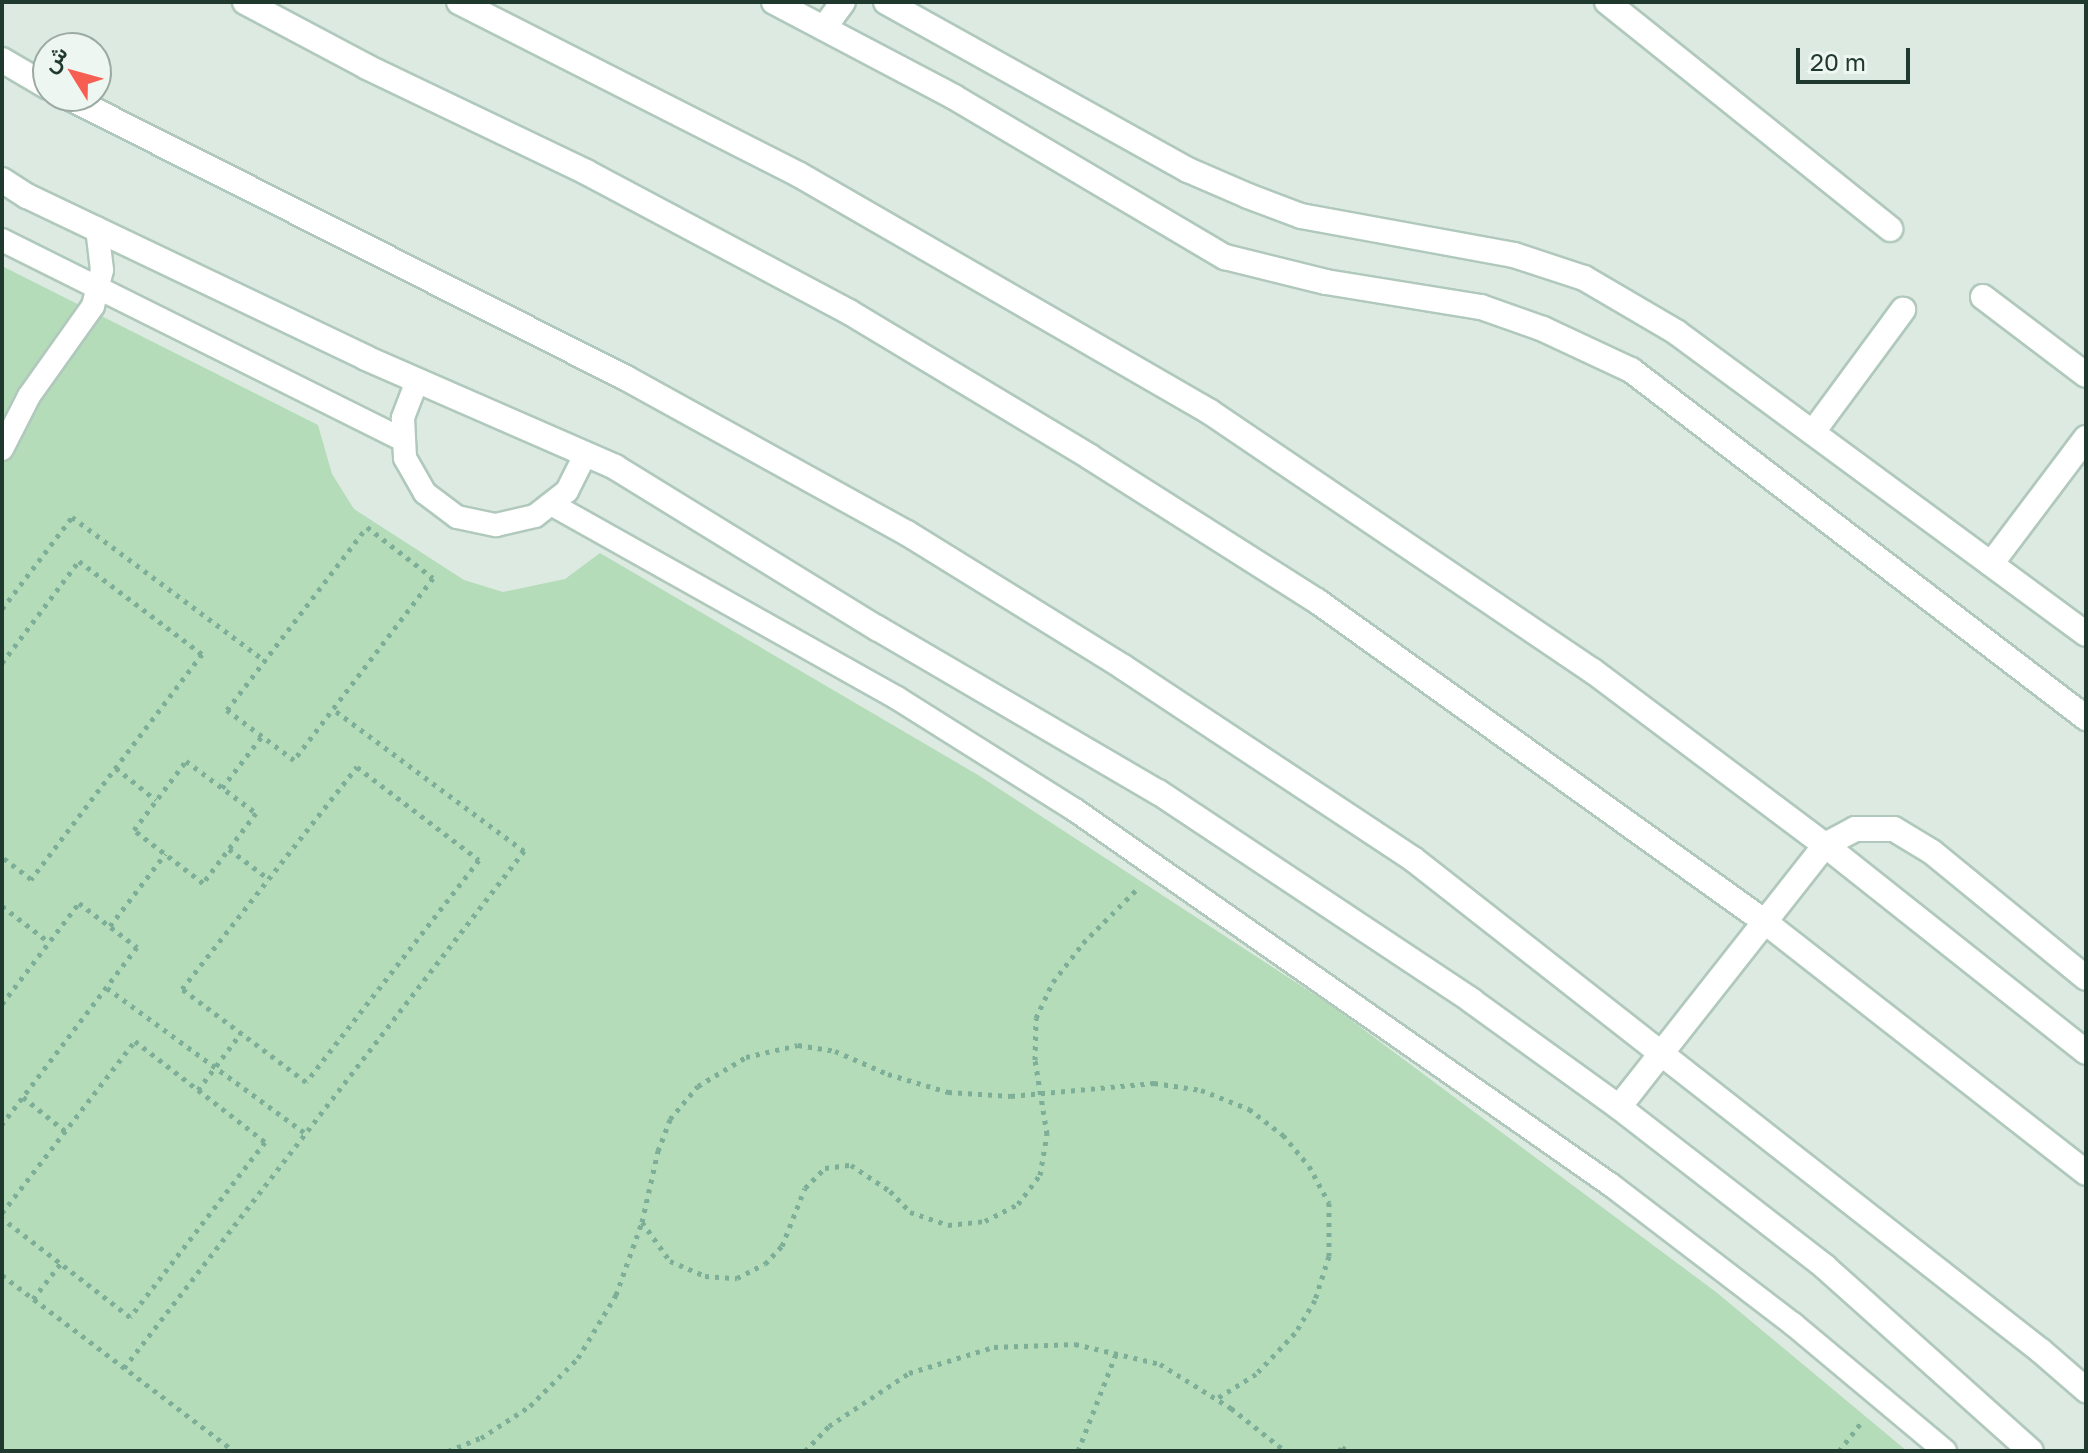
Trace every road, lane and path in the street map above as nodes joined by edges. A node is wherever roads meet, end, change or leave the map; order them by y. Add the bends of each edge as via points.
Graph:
1 (245, 2) edge
2 (459, 2) edge
3 (774, 2) edge
4 (843, 2) edge
5 (886, 2) edge
6 (1607, 2) edge
7 (824, 28) junction
8 (2, 60) edge
9 (32, 78) edge
10 (98, 112) edge
11 (2, 180) edge
12 (97, 228) junction
13 (1890, 229) dead end
14 (2, 240) edge
15 (99, 290) junction
16 (1983, 297) dead end
17 (1903, 310) dead end
18 (2086, 375) edge
19 (417, 381) junction
20 (1813, 432) junction
21 (2086, 438) edge
22 (402, 439) junction
23 (2, 449) edge
24 (585, 455) junction
25 (553, 505) junction
26 (1991, 564) junction
27 (2, 609) edge
28 (2086, 634) edge
29 (265, 661) junction
30 (2, 663) edge
31 (333, 709) junction
32 (2086, 718) edge
33 (262, 736) junction
34 (116, 768) junction
35 (222, 788) junction
36 (156, 800) junction
37 (1825, 845) junction
38 (229, 849) junction
39 (165, 854) junction
40 (2, 857) edge
41 (1162, 869) junction
42 (269, 879) junction
43 (2, 906) edge
44 (1765, 922) junction
45 (110, 926) junction
46 (49, 942) junction
47 (2043, 943) junction
48 (2086, 960) edge
49 (2086, 978) edge
50 (107, 988) junction
51 (2, 1004) edge
52 (241, 1033) junction
53 (2086, 1052) edge
54 (1662, 1053) junction
55 (215, 1067) junction
56 (198, 1090) junction
57 (1041, 1095) junction
58 (23, 1097) junction
59 (1619, 1107) junction
60 (2, 1124) edge
61 (65, 1131) junction
62 (305, 1133) junction
63 (2086, 1173) edge
64 (2, 1216) edge
65 (642, 1222) junction
66 (61, 1263) junction
67 (2, 1275) edge
68 (33, 1299) junction
69 (1116, 1354) junction
70 (124, 1368) junction
71 (2086, 1390) edge
72 (1881, 1398) junction
73 (1216, 1399) junction
74 (234, 1451) edge
75 (448, 1451) edge
76 (805, 1451) edge
77 (1078, 1451) edge
78 (1285, 1451) edge
79 (1339, 1451) edge
80 (1347, 1451) edge
81 (1839, 1451) edge
82 (1945, 1451) edge
83 (2031, 1451) edge

1 - 44 street via 586,172 849,312 1090,457 1317,601
2 - 37 street via 798,174 1210,412 1593,671
3 - 7 street
4 - 7 street
5 - 20 street via 1188,170 1248,196 1301,216 1514,255 1584,278 1676,332
6 - 13 street
7 - 32 street via 954,97 1225,257 1326,282 1481,307 1631,370
8 - 9 street
10 - 54 street via 626,378 907,533 1123,667 1413,859
11 - 12 street
12 - 15 lane via 102,249
12 - 19 street
14 - 15 lane
15 - 22 lane
15 - 23 lane via 85,321 29,396
16 - 18 street
17 - 20 street
19 - 22 lane via 407,399
19 - 24 street
20 - 26 street
21 - 26 street
22 - 25 lane via 413,477 440,507 457,517 506,524
24 - 25 lane via 573,482
24 - 59 street via 615,467 1158,792 1472,1001
25 - 41 lane via 897,698
26 - 28 street
27 - 29 path via 72,517
29 - 31 path via 367,527 433,578
29 - 33 path via 227,710
30 - 34 path via 79,561 202,654
31 - 33 path via 294,760
31 - 62 path via 524,851
33 - 35 path
34 - 36 path
34 - 40 path via 31,879
35 - 36 path via 186,761
35 - 38 path via 256,813
36 - 39 path via 134,830
37 - 44 street
37 - 47 street via 1855,829 1894,829 1932,852
37 - 53 street
38 - 39 path via 203,883
38 - 42 path
39 - 45 path
41 - 57 path via 1083,943 1053,982 1036,1018
41 - 72 lane via 1611,1185
42 - 52 path via 182,989
42 - 52 path via 357,767 479,860 306,1082
43 - 46 path
44 - 54 street
44 - 63 street
45 - 46 path via 79,903
45 - 50 path via 137,947
46 - 51 path
47 - 48 street
47 - 49 street
50 - 55 path
50 - 58 path
52 - 55 path
54 - 59 street
54 - 71 street
55 - 56 path
55 - 62 path
56 - 61 path via 135,1041
56 - 66 path via 265,1142 130,1317
57 - 65 path via 948,1092 835,1051 798,1045 746,1057 698,1086 670,1119
57 - 65 path via 1047,1134 1040,1175 1018,1204 985,1221 948,1225 910,1212 851,1165 825,1168 805,1188 782,1246 765,1264 737,1278 705,1276 670,1261
57 - 73 path via 1154,1083 1201,1090 1249,1109 1283,1135 1309,1166 1329,1203 1329,1256 1315,1300 1295,1333 1256,1374
58 - 60 path
58 - 61 path
59 - 83 street via 1825,1267
61 - 64 path
62 - 70 path
64 - 66 path
65 - 75 path via 616,1295 578,1358 530,1406 481,1438
66 - 68 path
67 - 68 path
68 - 70 path
69 - 73 path via 1160,1364
69 - 76 path via 1075,1344 994,1347 909,1373 829,1426
69 - 77 path
70 - 74 path
72 - 81 path
72 - 82 lane
73 - 78 path
79 - 80 path

